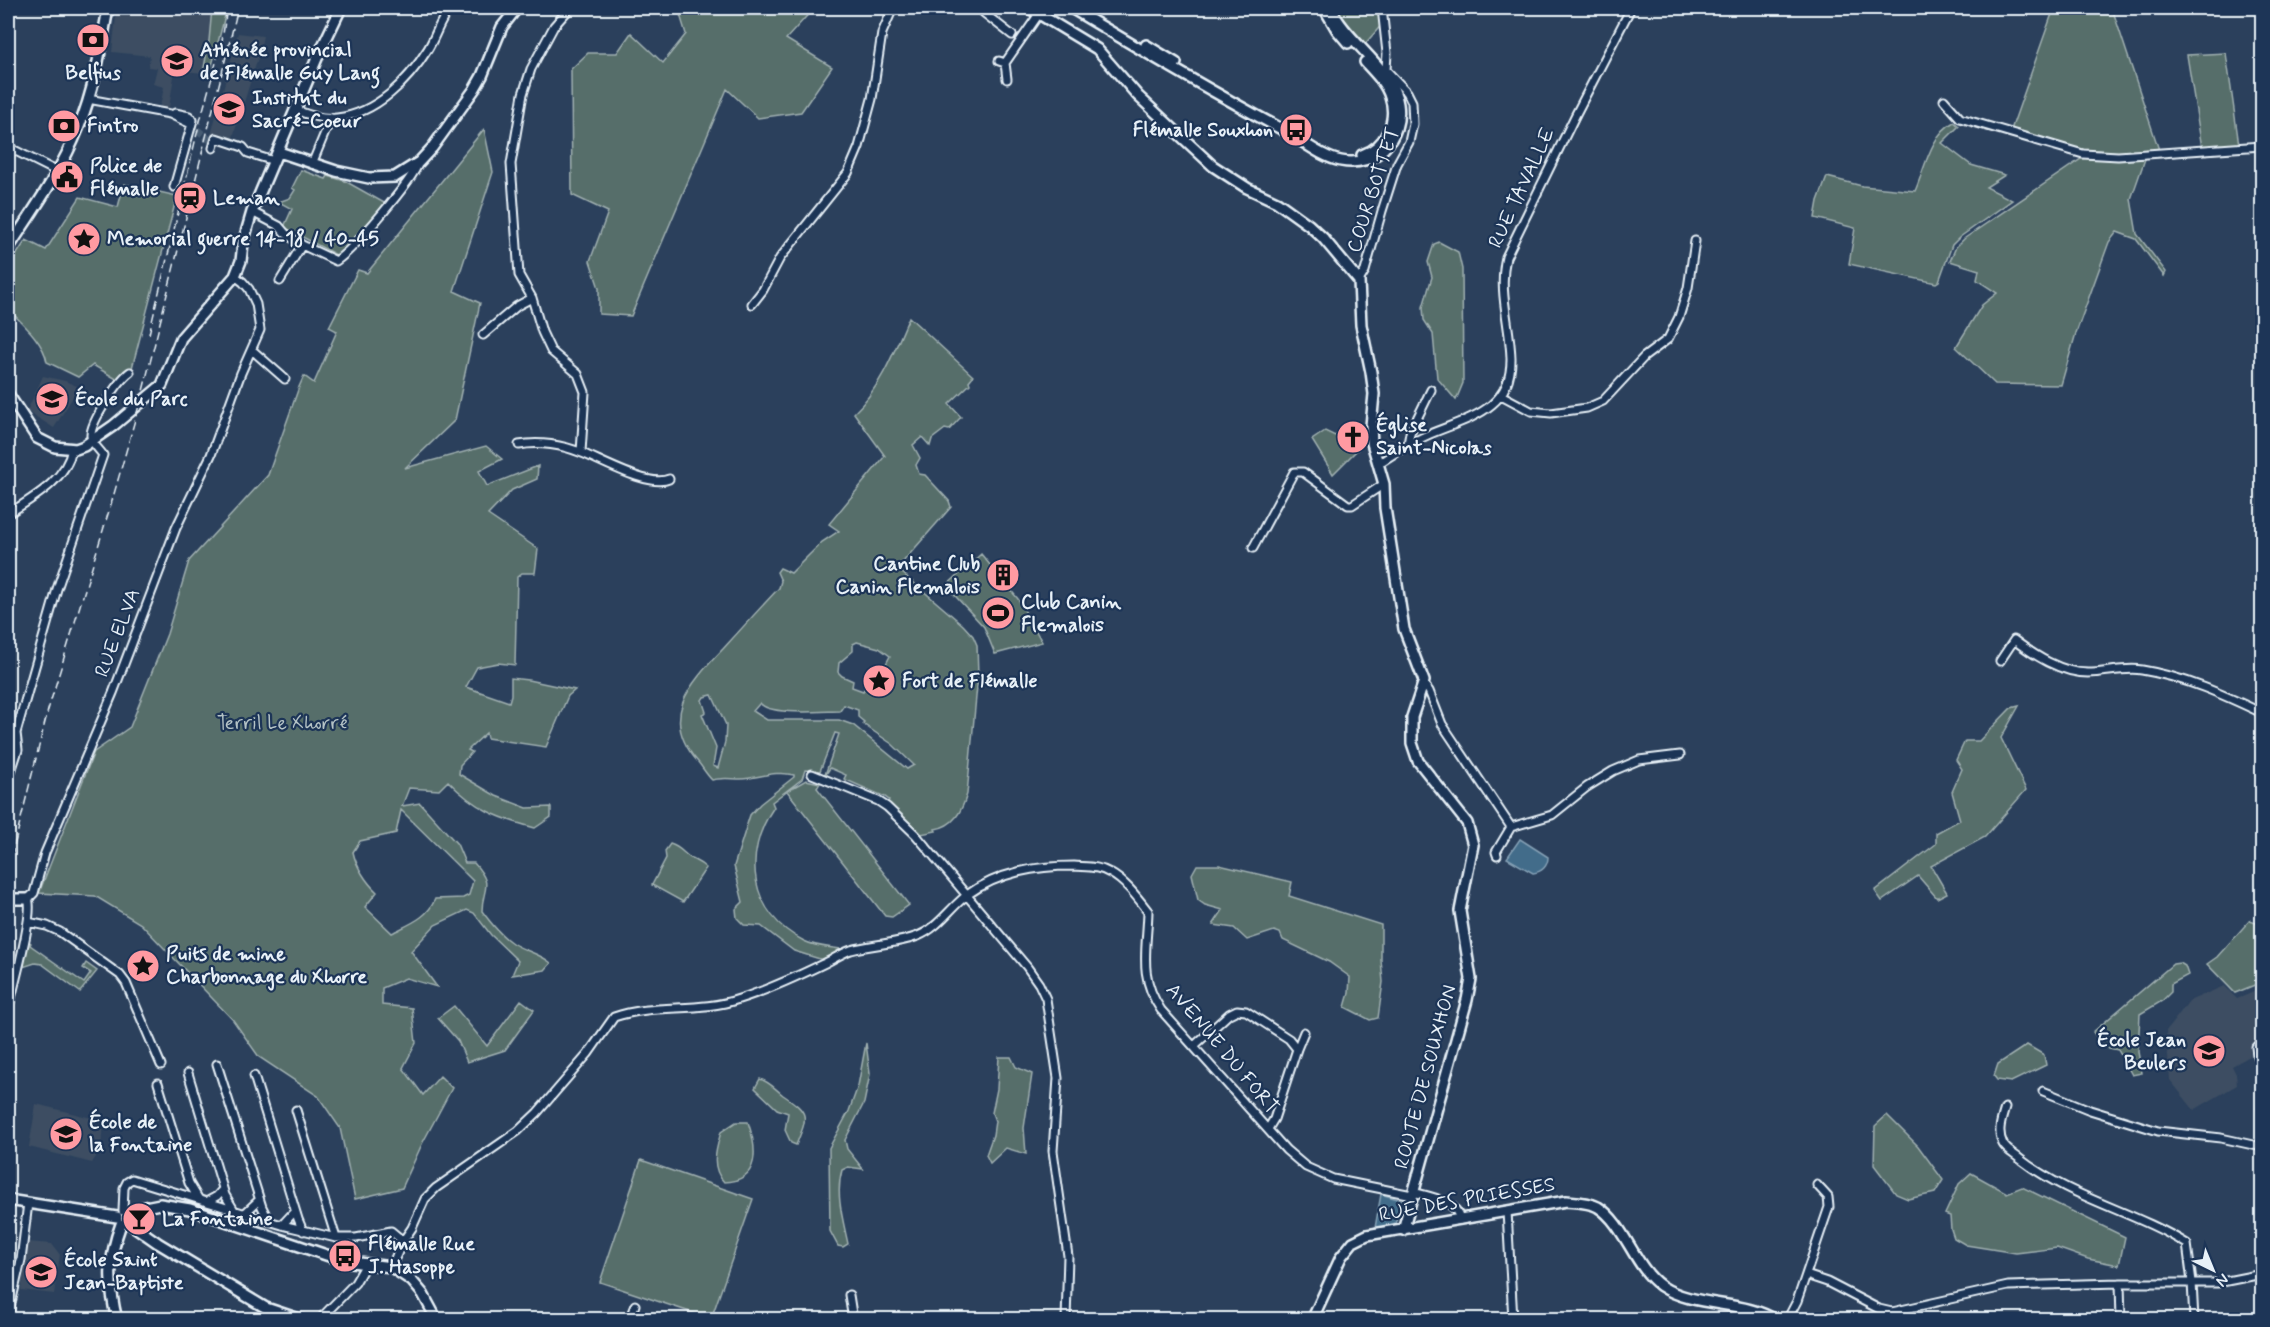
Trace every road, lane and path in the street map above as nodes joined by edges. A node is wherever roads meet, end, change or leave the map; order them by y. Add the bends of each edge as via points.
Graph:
1 (108, 8) edge
2 (341, 8) edge
3 (450, 8) edge
4 (517, 8) edge
5 (570, 8) edge
6 (893, 8) edge
7 (981, 8) edge
8 (1029, 8) edge
9 (1071, 8) edge
10 (1083, 8) edge
11 (1324, 8) edge
12 (1331, 8) edge
13 (1382, 8) edge
14 (1631, 8) edge
15 (1039, 14) junction
16 (1012, 35) dead end
17 (1007, 80) dead end
18 (88, 99) junction
19 (1944, 99) dead end
20 (296, 110) junction
21 (170, 114) junction
22 (331, 118) junction
23 (189, 123) tunnel mouth
24 (215, 146) tunnel mouth
25 (2262, 146) edge
26 (8, 147) edge
27 (276, 156) junction
28 (419, 162) junction
29 (312, 164) junction
30 (58, 172) junction
31 (395, 177) junction
32 (174, 187) dead end
33 (402, 188) junction
34 (252, 212) junction
35 (1695, 241) dead end
36 (302, 245) junction
37 (8, 249) edge
38 (235, 276) junction
39 (280, 281) dead end
40 (1359, 281) junction
41 (532, 298) junction
42 (752, 304) dead end
43 (483, 335) dead end
44 (252, 350) junction
45 (130, 372) dead end
46 (285, 379) dead end
47 (1431, 390) dead end
48 (8, 394) edge
49 (1501, 395) junction
50 (92, 441) junction
51 (1408, 444) junction
52 (519, 445) dead end
53 (72, 449) junction
54 (580, 452) junction
55 (1378, 464) junction
56 (669, 479) dead end
57 (1384, 484) junction
58 (8, 514) edge
59 (1252, 548) dead end
60 (2000, 661) dead end
61 (1424, 685) junction
62 (2262, 713) edge
63 (8, 729) edge
64 (16, 733) junction
65 (1680, 755) dead end
66 (812, 774) dead end
67 (8, 781) edge
68 (1511, 827) junction
69 (1497, 855) dead end
70 (967, 896) junction
71 (8, 899) edge
72 (28, 899) junction
73 (28, 922) junction
74 (8, 1011) edge
75 (1304, 1032) dead end
76 (2262, 1041) edge
77 (1194, 1046) junction
78 (1297, 1049) junction
79 (2262, 1059) edge
80 (217, 1064) dead end
81 (161, 1065) dead end
82 (188, 1073) dead end
83 (254, 1076) dead end
84 (158, 1083) dead end
85 (2043, 1090) dead end
86 (2005, 1108) dead end
87 (296, 1110) dead end
88 (1268, 1129) junction
89 (2262, 1147) edge
90 (187, 1175) junction
91 (1817, 1185) dead end
92 (223, 1189) junction
93 (172, 1190) junction
94 (1412, 1194) junction
95 (198, 1198) junction
96 (8, 1200) edge
97 (259, 1200) junction
98 (208, 1201) junction
99 (28, 1203) junction
100 (234, 1210) junction
101 (295, 1211) junction
102 (1507, 1211) junction
103 (245, 1213) junction
104 (124, 1218) junction
105 (330, 1220) junction
106 (1460, 1220) junction
107 (270, 1221) junction
108 (282, 1225) junction
109 (1403, 1230) junction
110 (303, 1231) junction
111 (315, 1233) junction
112 (336, 1238) junction
113 (403, 1241) junction
114 (366, 1264) junction
115 (391, 1267) junction
116 (2262, 1274) edge
117 (1806, 1275) junction
118 (2192, 1282) junction
119 (2120, 1283) junction
120 (849, 1295) dead end
121 (635, 1305) dead end
122 (8, 1316) edge
123 (117, 1320) edge
124 (302, 1320) edge
125 (319, 1320) edge
126 (437, 1320) edge
127 (629, 1320) edge
128 (853, 1320) edge
129 (1066, 1320) edge
130 (1312, 1320) edge
131 (1513, 1320) edge
132 (1777, 1320) edge
133 (1787, 1320) edge
134 (2121, 1320) edge
135 (2193, 1320) edge

1 - 18 street
2 - 20 street
3 - 22 street via 404,82 376,104
4 - 28 street via 502,27 474,90
5 - 41 street via 554,26 531,69 512,152 519,275
6 - 42 street via 882,33 872,99 848,173 780,258
7 - 16 street
8 - 15 street
9 - 12 street via 1322,153 1342,161 1360,162 1379,154 1392,138 1398,122 1398,102 1388,80 1341,26
10 - 11 street via 1323,150 1342,157 1358,156 1374,149 1387,134 1392,103 1383,83 1336,30
13 - 40 street, COUR BOTTET via 1386,70 1412,102 1413,124
14 - 49 street, RUE TAVALLE via 1506,257 1503,286 1511,359
15 - 17 street via 1002,62
15 - 40 street via 1097,50 1138,96 1213,166 1309,225
18 - 21 street
18 - 30 street via 79,129
19 - 25 street via 1960,118 2083,154 2118,156
20 - 22 street
20 - 27 street
21 - 23 street
21 - 32 street via 182,114 193,120
22 - 29 street
24 - 27 street
26 - 30 street
27 - 29 street
27 - 34 street
28 - 31 street
28 - 33 street
29 - 31 street via 369,178
30 - 37 street
31 - 33 street
33 - 36 street via 340,259 336,261
34 - 36 street via 279,226
34 - 38 street
35 - 49 street via 1688,288 1680,317 1668,339 1644,357 1603,401 1587,408 1551,413 1531,411
36 - 39 street
38 - 44 street, RUE ELVA via 256,304 260,330
38 - 50 street via 181,338 162,386
40 - 55 street via 1361,325 1374,394 1372,443
41 - 43 street
41 - 54 street via 551,351 582,382 585,392
44 - 46 street
44 - 72 street, RUE ELVA via 45,853 34,893
45 - 50 street via 94,424
47 - 51 street
48 - 53 street via 38,438 56,447
49 - 51 street via 1480,415
50 - 53 street
50 - 64 street via 103,455 57,589
51 - 55 street
52 - 54 street via 540,443
53 - 58 street via 67,464 50,485
54 - 56 street via 627,473 661,482
55 - 57 street
57 - 59 street via 1348,505 1303,472 1294,472
57 - 61 street via 1404,629
60 - 62 street via 2014,640 2044,660 2068,669 2088,673 2141,669 2203,685
61 - 68 street via 1442,724
61 - 94 street, ROUTE DE SOUXHON via 1412,717 1412,743 1418,761 1467,823 1473,845 1460,911 1471,979
63 - 64 street
64 - 67 street via 18,750
65 - 68 street via 1639,760 1613,771 1551,815
66 - 70 street via 887,807
68 - 69 street
70 - 77 street, AVENUE DU FORT via 990,881 1045,866 1092,867 1110,873 1148,911 1145,968 1149,988 1161,1010
70 - 113 street, AVENUE DU FORT via 918,936 849,951 742,999 614,1017 537,1113 425,1199
70 - 129 street via 1027,967 1046,999 1058,1078 1053,1151 1068,1256
71 - 72 street
72 - 73 street, RUE ELVA
73 - 74 street, RUE ELVA
73 - 81 street via 56,929 120,975
75 - 78 street
76 - 79 street via 2255,1051
77 - 78 street via 1237,1010 1246,1011 1289,1039
77 - 88 street, AVENUE DU FORT
78 - 88 street
80 - 97 street
82 - 92 street
83 - 101 street
84 - 90 street
85 - 89 street via 2090,1110 2158,1131 2221,1137
86 - 118 street via 1999,1130 2003,1146 2065,1188 2187,1244
87 - 105 street
88 - 94 street, AVENUE DU FORT via 1306,1167 1333,1179
90 - 93 street
90 - 95 street
91 - 117 street via 1829,1204
92 - 98 street
92 - 100 street
93 - 95 street
93 - 104 street via 132,1179 124,1188
94 - 106 street, AVENUE DU FORT via 1452,1205
94 - 109 street, ROUTE DE SOUXHON
95 - 98 street
96 - 99 street
97 - 103 street
97 - 107 street
98 - 100 street
99 - 104 street
99 - 122 street via 21,1260
100 - 103 street
101 - 108 street
101 - 110 street
102 - 106 street, RUE DES PRIESSES
102 - 131 street
102 - 132 street, RUE DES PRIESSES via 1566,1201 1598,1207 1649,1276 1662,1286 1681,1296 1758,1312
103 - 107 street
104 - 114 street via 140,1208 160,1204 190,1209 344,1261
104 - 123 street via 109,1275
104 - 124 street via 158,1244 266,1308
105 - 111 street
105 - 112 street
106 - 109 street, RUE DES PRIESSES
107 - 108 street
108 - 110 street
109 - 130 street, RUE DES PRIESSES via 1367,1235 1353,1242 1341,1257
110 - 111 street
111 - 112 street
112 - 113 street via 356,1238 387,1230
113 - 115 street
114 - 115 street
114 - 125 street via 355,1283
115 - 126 street via 412,1281
116 - 118 street via 2217,1283
117 - 119 street via 1892,1312 1998,1288
117 - 133 street
118 - 119 street
118 - 135 street
119 - 134 street
120 - 128 street
121 - 127 street
132 - 133 street

